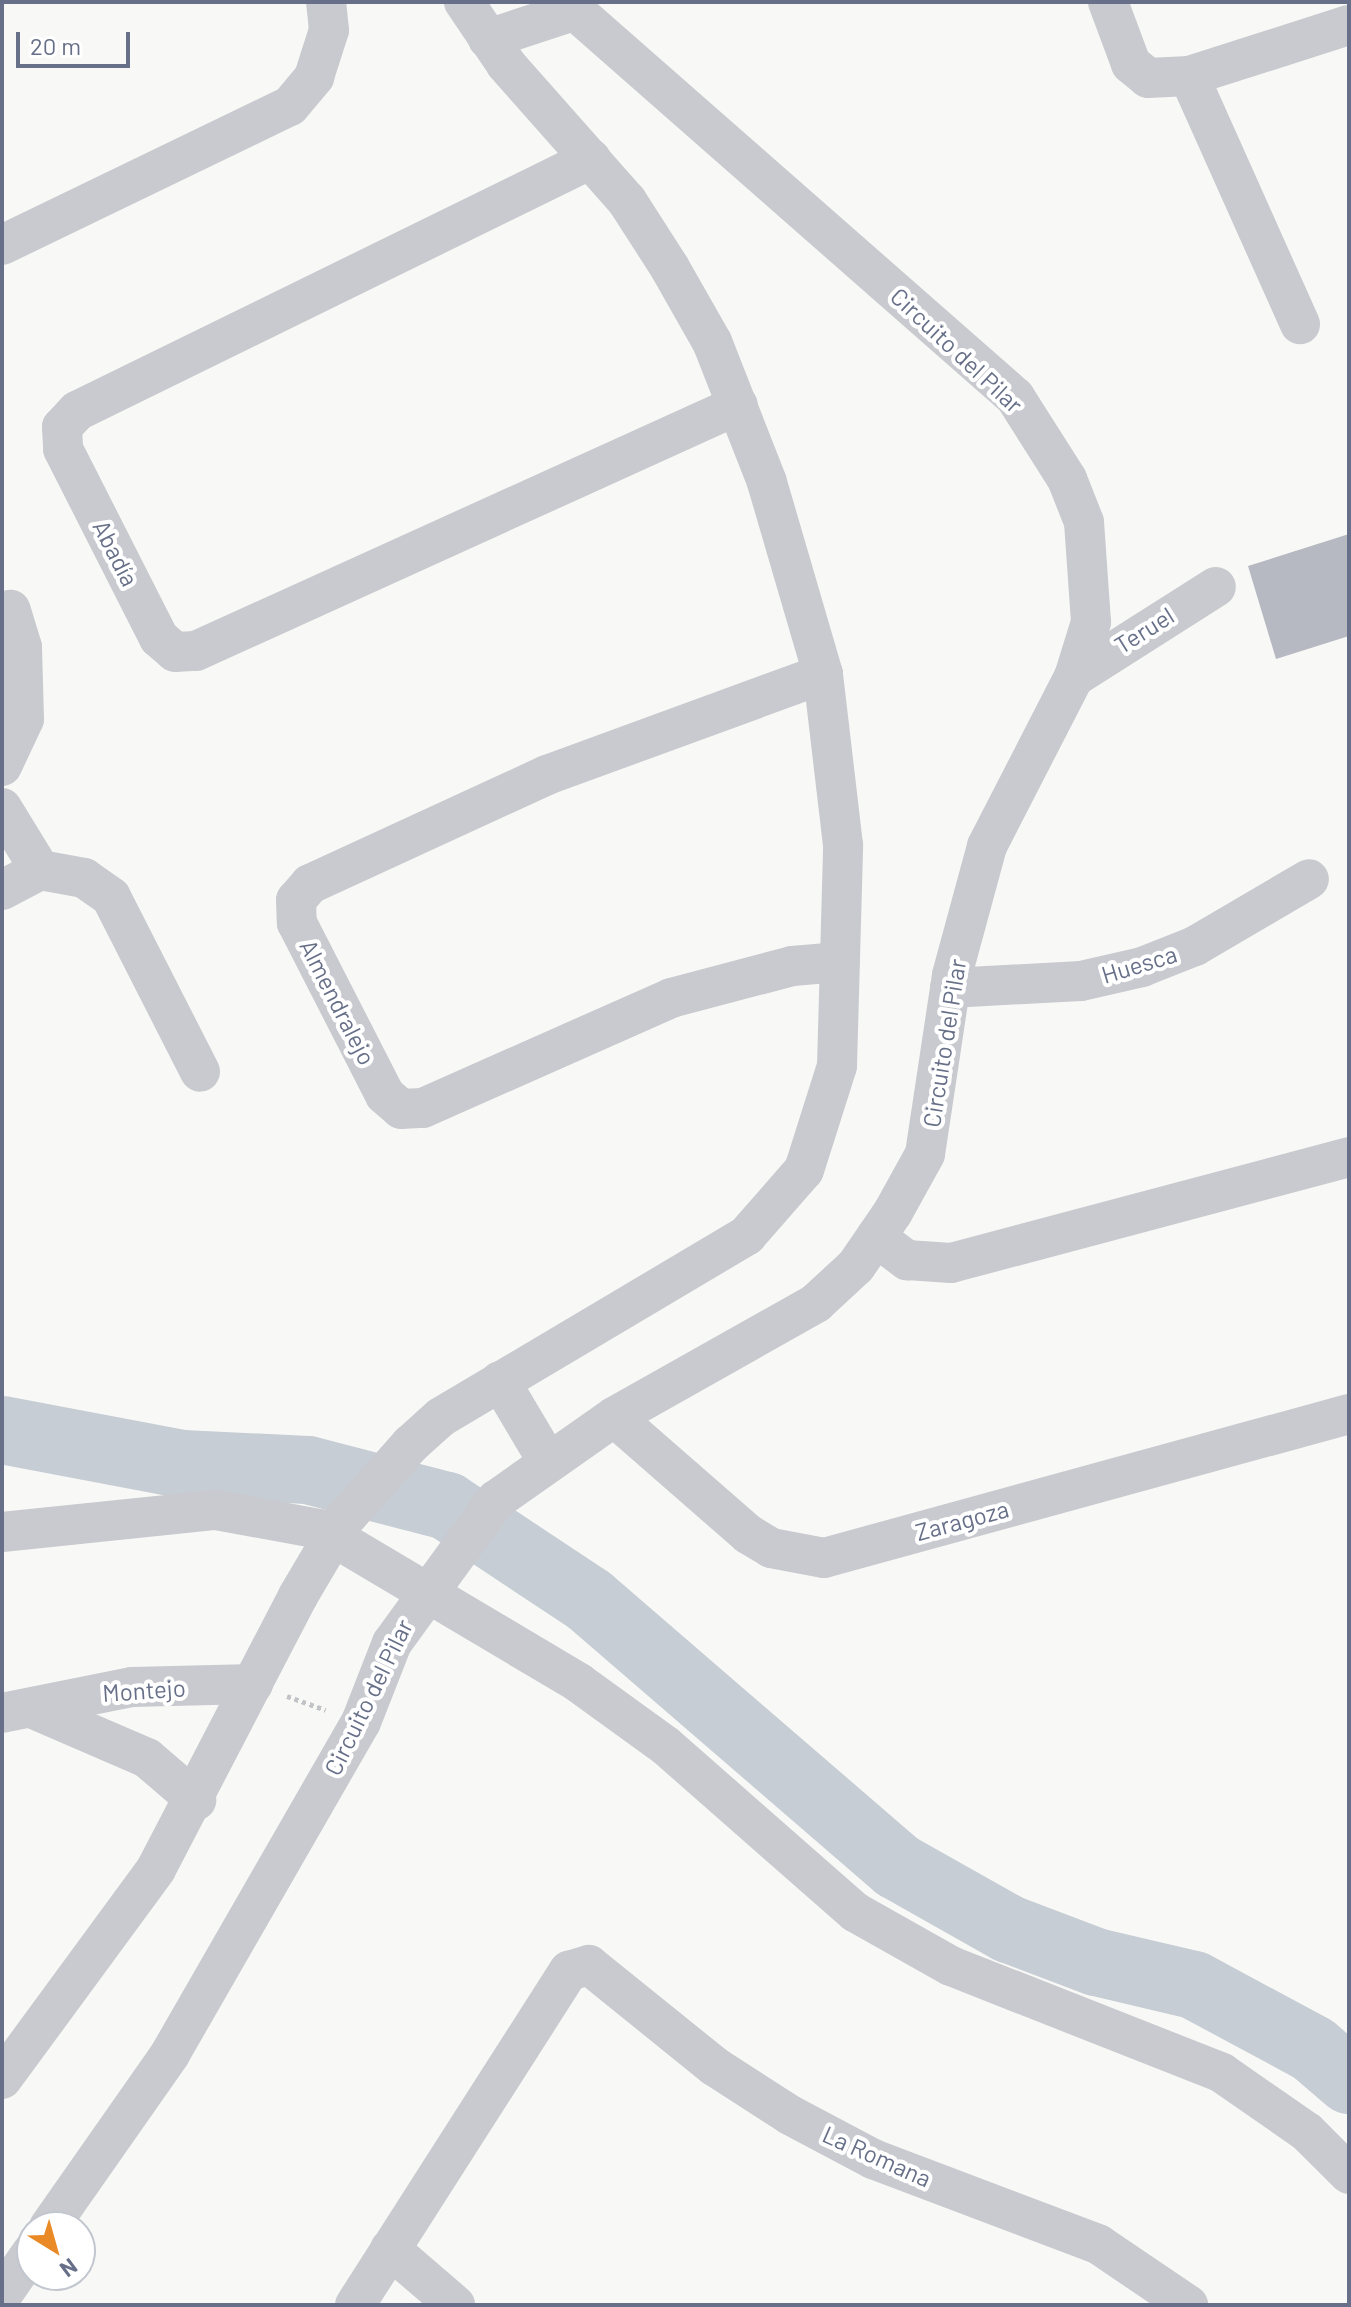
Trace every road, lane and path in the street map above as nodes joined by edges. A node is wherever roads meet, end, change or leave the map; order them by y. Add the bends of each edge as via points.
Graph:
1 (326, 2) edge
2 (464, 2) edge
3 (1108, 2) edge
4 (571, 6) edge
5 (1349, 25) edge
6 (488, 39) junction
7 (1189, 76) junction
8 (591, 159) junction
9 (2, 245) edge
10 (1300, 324) dead end
11 (738, 405) junction
12 (1216, 587) dead end
13 (11, 610) dead end
14 (823, 674) junction
15 (1074, 677) junction
16 (2, 766) edge
17 (2, 808) edge
18 (40, 870) junction
19 (1309, 879) dead end
20 (2, 890) edge
21 (840, 962) junction
22 (950, 988) junction
23 (200, 1072) dead end
24 (1349, 1157) edge
25 (876, 1237) junction
26 (500, 1381) junction
27 (1349, 1414) edge
28 (614, 1417) junction
29 (547, 1460) junction
30 (2, 1532) edge
31 (253, 1684) junction
32 (20, 1712) edge
33 (361, 1722) junction
34 (196, 1800) junction
35 (2, 2079) edge
36 (1349, 2174) edge
37 (60, 2211) edge
38 (390, 2249) junction
39 (16, 2275) edge
40 (2, 2295) edge
41 (355, 2305) edge
42 (455, 2305) edge
43 (1188, 2305) edge

1 - 9 street via 329,30 314,77 290,106
2 - 6 street
3 - 7 street via 1138,73
4 - 6 street
4 - 15 street, Circuito del Pilar via 1015,397 1067,479 1084,522 1091,622
5 - 7 street
6 - 8 street
7 - 10 street
8 - 11 street via 670,268
8 - 11 street, Abadía via 77,411 62,427 63,449 159,638 175,652 196,651
11 - 14 street via 796,566
12 - 15 street, Teruel
13 - 16 street via 22,647 24,719
14 - 21 street via 843,845
14 - 21 street, Almendralejo via 547,775 310,884 296,900 385,1095 401,1109 423,1108 671,998 792,966
15 - 22 street, Circuito del Pilar via 987,846
17 - 18 street
18 - 20 street
18 - 23 street via 84,878 111,897
19 - 22 street, Huesca via 1195,946 1142,967 1081,981
21 - 26 street via 837,1066 823,1127 778,1203 705,1265
22 - 25 street, Circuito del Pilar via 925,1154
24 - 25 street via 951,1263 907,1260
25 - 28 street, Circuito del Pilar via 816,1303
26 - 29 street
26 - 31 street, bridge via 411,1444 341,1523
27 - 28 street, Zaragoza via 824,1558 771,1548 748,1534
28 - 29 street, Circuito del Pilar
29 - 33 street, Circuito del Pilar, bridge via 496,1500 392,1643
30 - 36 street via 216,1510 320,1529 579,1683 666,1746 868,1920 951,1966 1222,2073 1307,2132
31 - 32 street, Montejo via 132,1687
31 - 33 path
31 - 34 street
32 - 34 street, Montejo via 147,1758
33 - 37 street, Circuito del Pilar via 170,2054
34 - 35 street via 105,1945
38 - 41 street
38 - 42 street
38 - 43 street, La Romana via 569,1971 589,1965 714,2066 790,2115 873,2159 1098,2244
39 - 40 street

